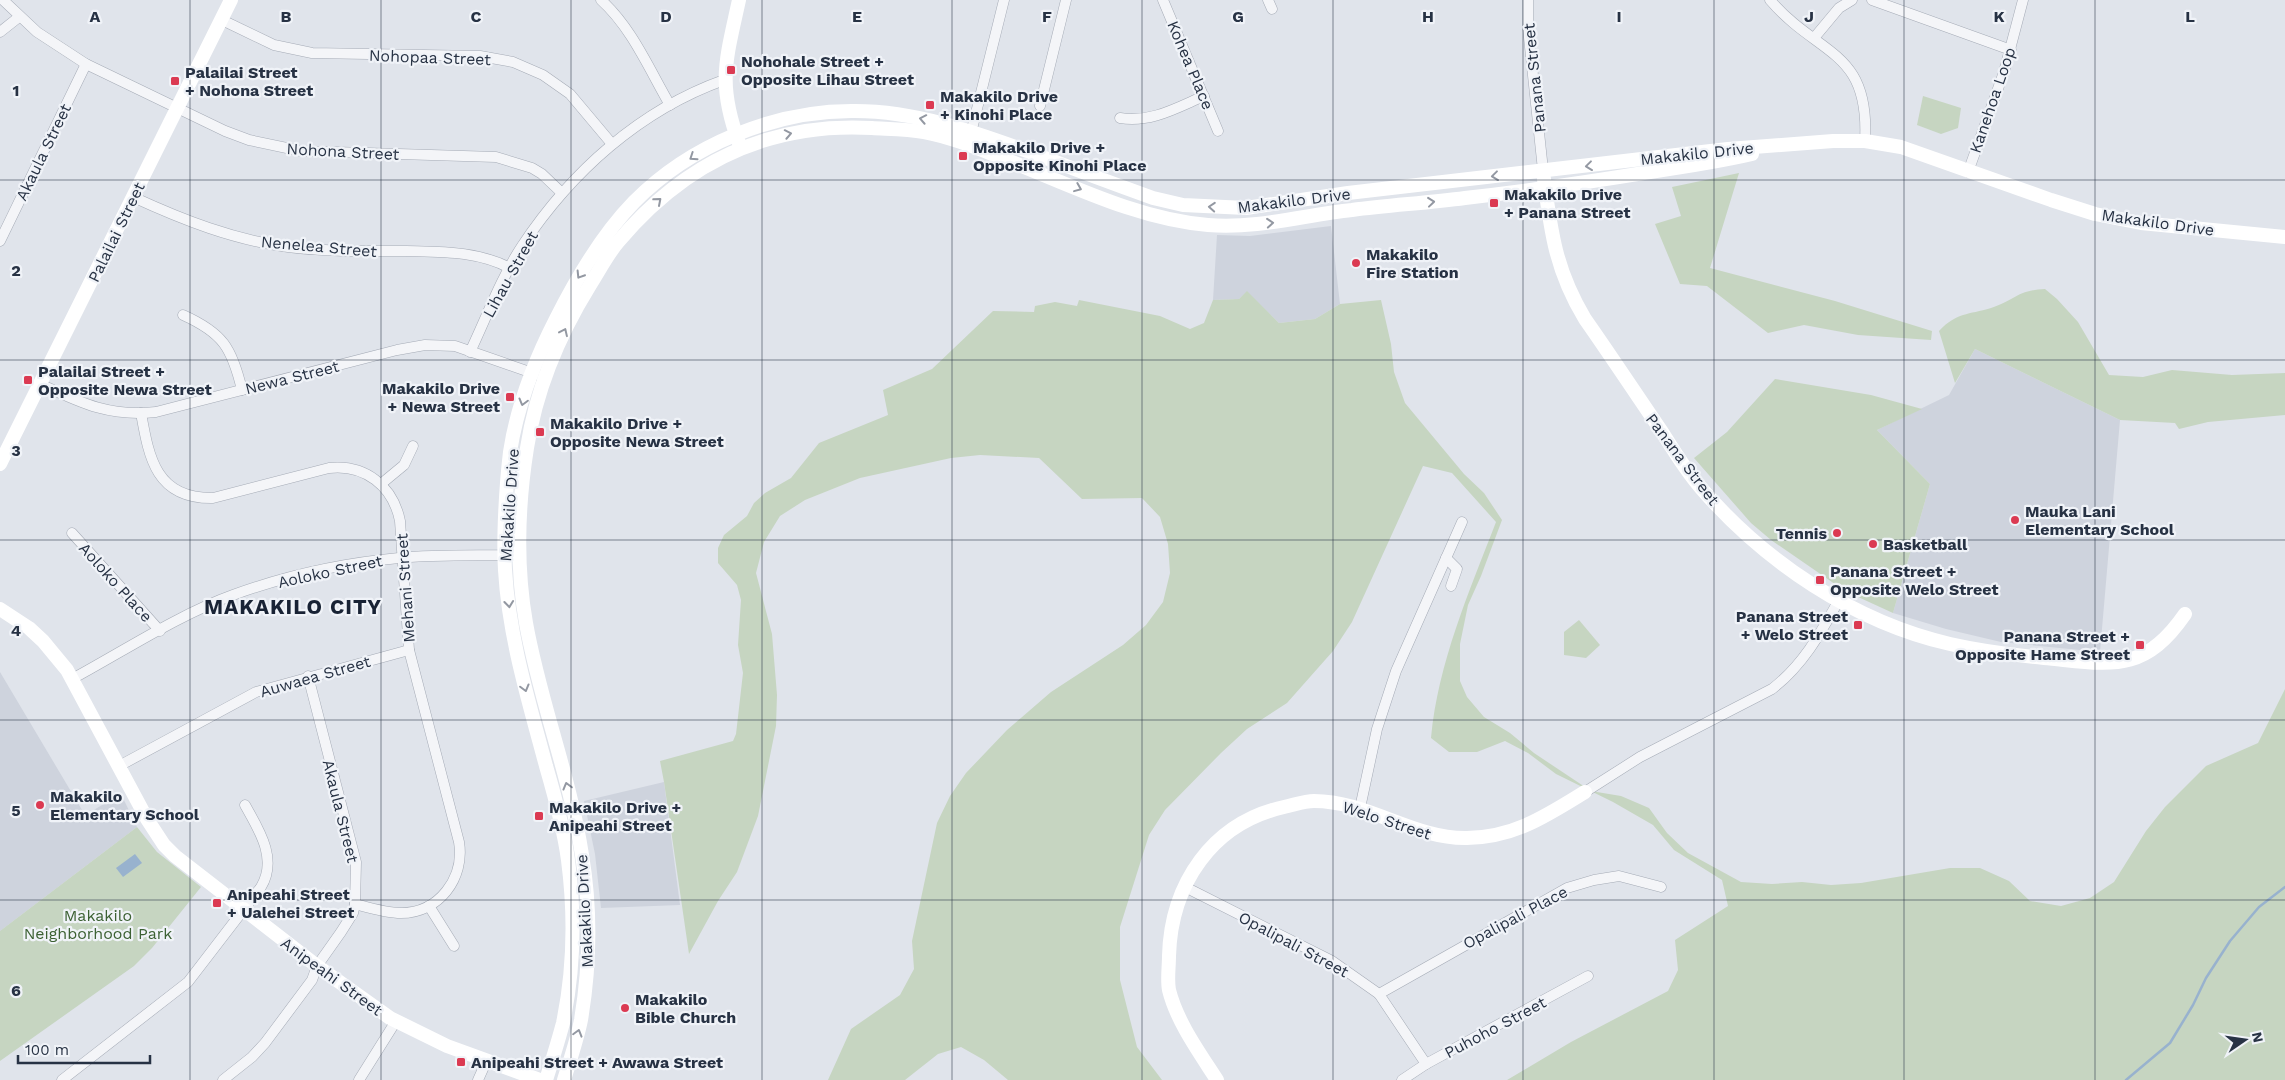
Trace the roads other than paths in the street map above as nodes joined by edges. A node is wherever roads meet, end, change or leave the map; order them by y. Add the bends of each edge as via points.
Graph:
1 (3, 0) edge
2 (232, 0) edge
3 (601, 0) edge
4 (739, 0) edge
5 (1004, 0) edge
6 (1066, 0) edge
7 (1163, 0) edge
8 (1528, 0) edge
9 (1770, 0) edge
10 (1852, 0) edge
11 (1872, 0) edge
12 (2024, 0) edge
13 (18, 16) junction
14 (222, 20) junction
15 (0, 32) edge
16 (1814, 38) junction
17 (2011, 50) junction
18 (86, 64) junction
19 (724, 80) junction
20 (1204, 96) junction
21 (670, 105) junction
22 (1040, 106) dead end
23 (177, 109) junction
24 (1120, 118) dead end
25 (1218, 131) dead end
26 (970, 138) junction
27 (739, 141) junction
28 (1865, 141) junction
29 (1802, 142) junction
30 (612, 144) junction
31 (1543, 170) junction
32 (1968, 172) junction
33 (1545, 188) junction
34 (562, 192) junction
35 (1348, 193) junction
36 (133, 197) junction
37 (1350, 210) junction
38 (2285, 237) edge
39 (0, 241) edge
40 (510, 268) junction
41 (183, 315) dead end
42 (470, 352) junction
43 (538, 374) junction
44 (40, 384) junction
45 (242, 390) junction
46 (141, 413) junction
47 (414, 446) dead end
48 (1, 458) edge
49 (381, 484) junction
50 (1462, 522) dead end
51 (72, 533) dead end
52 (520, 555) junction
53 (506, 556) junction
54 (401, 557) junction
55 (1446, 558) junction
56 (1450, 586) dead end
57 (1839, 600) junction
58 (0, 610) edge
59 (2185, 614) dead end
60 (160, 631) junction
61 (409, 650) junction
62 (308, 676) junction
63 (72, 679) junction
64 (118, 766) junction
65 (1585, 792) joint
66 (245, 805) dead end
67 (1360, 808) junction
68 (1185, 887) junction
69 (1661, 888) dead end
70 (355, 904) junction
71 (429, 906) junction
72 (244, 910) junction
73 (454, 946) dead end
74 (317, 966) junction
75 (1588, 976) dead end
76 (1379, 994) junction
77 (396, 1021) junction
78 (486, 1060) junction
79 (1426, 1064) junction
80 (62, 1080) edge
81 (223, 1080) edge
82 (359, 1080) edge
83 (478, 1080) edge
84 (540, 1080) edge
85 (546, 1080) edge
86 (564, 1080) edge
87 (1217, 1080) edge
88 (1402, 1080) edge

1 - 13 street, Nohona Street
2 - 14 main road, Palailai Street
3 - 21 street via 630,35
4 - 19 main road
5 - 26 street
6 - 22 street
7 - 20 street, Kohea Place
8 - 31 street, Panana Street
9 - 16 street
10 - 16 street via 1839,8
11 - 17 street
12 - 17 street, Kanehoa Loop
13 - 15 street
13 - 18 street, Nohona Street
14 - 23 main road, Palailai Street
14 - 30 street, Nohopaa Street via 274,44 312,53 480,56 513,62 543,74 570,94
16 - 28 street via 1843,62 1858,83 1865,109
17 - 32 street, Kanehoa Loop
18 - 23 street, Nohona Street
18 - 39 street, Akaula Street
19 - 21 street, Lihau Street
19 - 27 main road via 729,112
20 - 24 street via 1152,118
20 - 25 street, Kohea Place
21 - 30 street, Lihau Street
23 - 34 street, Nohona Street via 250,140 302,151 496,156 532,168
23 - 36 main road, Palailai Street
26 - 27 main road, Makakilo Drive via 892,113 853,111 778,120
35 -> 26 main road, Makakilo Drive via 1246,208 1184,204 1153,198
26 -> 37 main road, Makakilo Drive via 1148,216 1214,226 1247,226
27 - 43 main road, Makakilo Drive via 704,150 636,201 590,257 568,293 540,352
28 - 29 main road, Makakilo Drive
28 - 32 main road, Makakilo Drive via 1901,148
29 -> 31 main road, Makakilo Drive
29 - 33 main road, Makakilo Drive via 1729,160
30 - 34 street, Lihau Street
31 - 33 main road, Panana Street
31 -> 35 main road, Makakilo Drive
32 - 38 main road, Makakilo Drive via 2095,214 2141,223
37 -> 33 main road, Makakilo Drive
33 - 57 main road, Panana Street via 1556,254 1572,298 1685,467 1700,488 1759,547
34 - 40 street, Lihau Street via 521,247
35 - 37 main road
36 - 40 street, Nenelea Street via 207,228 247,240 330,250 458,252 489,258
36 - 44 main road, Palailai Street
40 - 42 street, Lihau Street
41 - 45 street via 208,327 226,344 234,358
42 - 43 street, Newa Street
42 - 45 street, Newa Street via 440,345 411,346
43 - 52 main road, Makakilo Drive via 525,458
43 -> 53 main road, Makakilo Drive via 524,396 510,451
44 - 46 street, Newa Street via 95,408
44 - 48 main road, Palailai Street
45 - 46 street, Newa Street
46 - 49 street, Mehani Street via 148,454 154,467 168,483 192,496 220,496 336,468 357,470
47 - 49 street via 404,466
49 - 54 street, Mehani Street via 390,494 398,514
50 - 55 street
51 - 60 street, Aoloko Place
52 - 53 street, Aoloko Street
86 -> 52 main road, Makakilo Drive via 580,1026 588,969 583,856 526,623
53 - 54 street, Aoloko Street
53 -> 85 main road, Makakilo Drive via 511,623 557,804 568,858 573,913 571,968 563,1022
54 - 60 street, Aoloko Street via 326,570 264,586 225,599
54 - 61 street, Mehani Street
55 - 56 street via 1457,569
55 - 67 street via 1396,671 1377,729
57 - 59 main road, Panana Street via 1897,628 1948,644 2001,654 2104,663 2134,659 2157,648
57 - 65 street, Welo Street via 1808,653 1772,689 1640,757
58 - 63 main road, Anipeahi Street via 43,641
60 - 63 street, Aoloko Street
61 - 62 street, Auwaea Street
61 - 71 street, Mehani Street via 460,849 453,882 445,894
62 - 64 street, Auwaea Street via 256,692
62 - 70 street, Akaula Street via 356,862
63 - 64 main road, Anipeahi Street
64 - 72 main road, Anipeahi Street via 164,845
65 - 67 main road, Welo Street via 1531,825 1501,834 1468,838 1439,837
66 - 72 street via 264,844 269,863 263,883
67 - 68 main road, Welo Street via 1347,803 1312,800 1273,809 1243,822 1214,843 1191,871
68 - 76 street, Opalipali Street via 1332,961
68 - 87 main road, Welo Street via 1170,942 1169,988 1175,1010
69 - 76 street, Opalipali Place via 1619,876 1567,888
70 - 71 street, Mehani Street via 402,913 416,912
70 - 74 street, Akaula Street via 353,913
71 - 73 street
72 - 74 main road, Anipeahi Street
72 - 80 street via 188,982
74 - 77 main road, Anipeahi Street
74 - 81 street, Akaula Street via 312,980 265,1043
75 - 79 street, Puhoho Street
76 - 79 street, Opalipali Street
77 - 78 main road, Anipeahi Street via 440,1043
77 - 82 street
78 - 83 street
78 - 84 main road, Anipeahi Street
79 - 88 street, Puhoho Street

